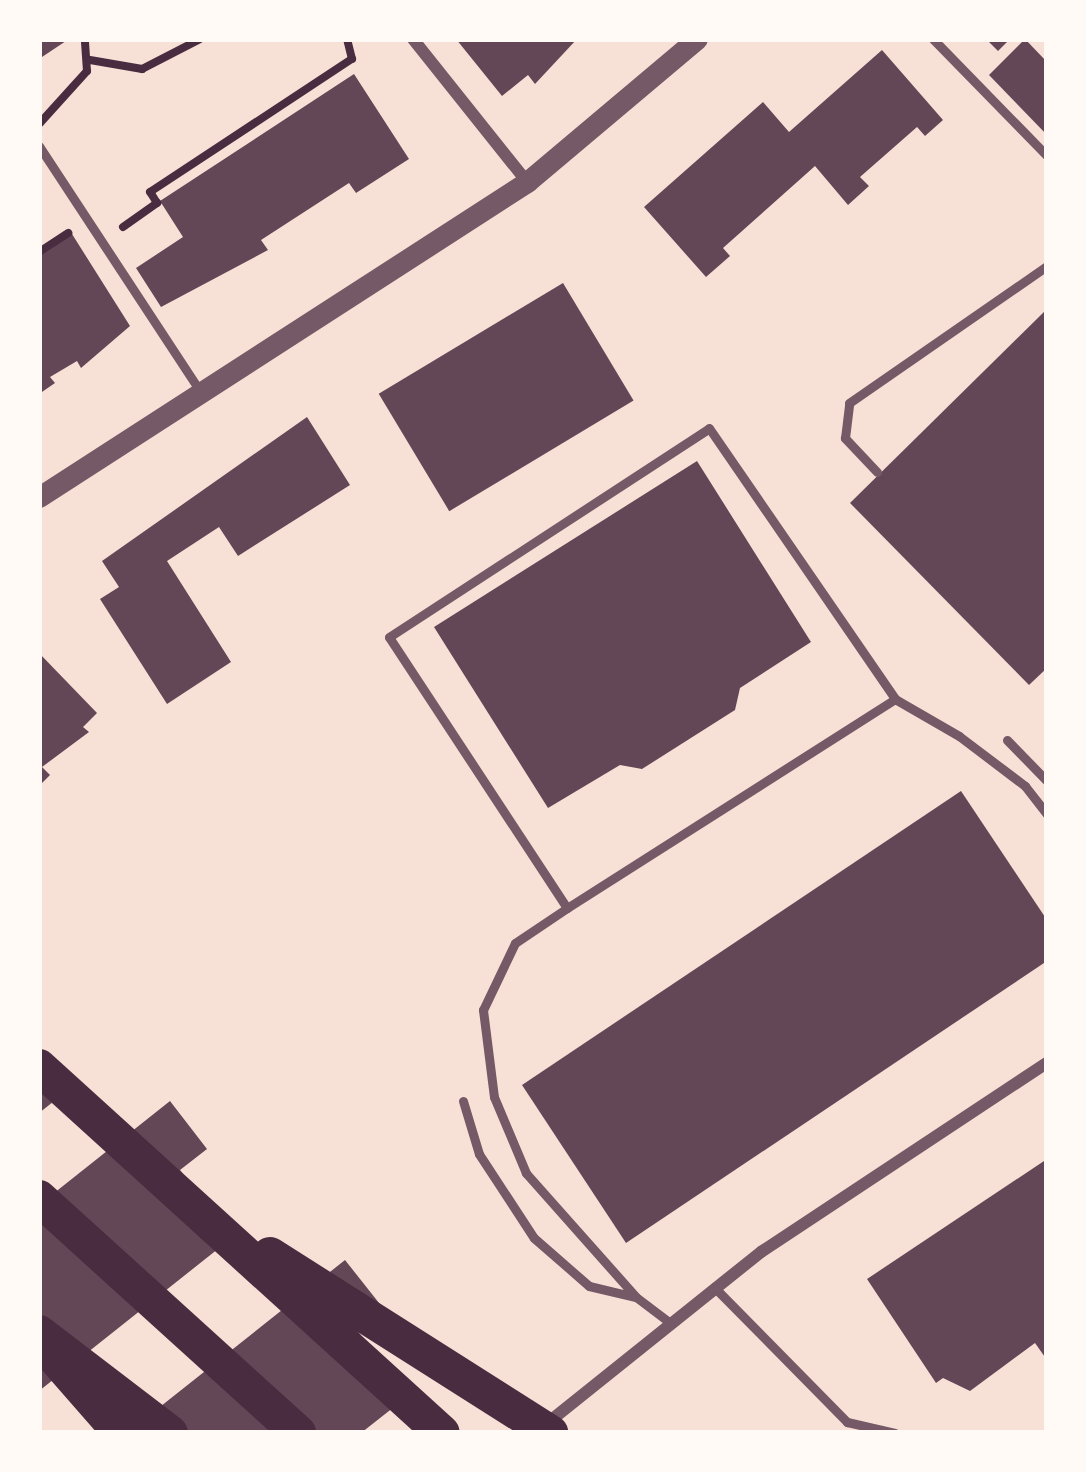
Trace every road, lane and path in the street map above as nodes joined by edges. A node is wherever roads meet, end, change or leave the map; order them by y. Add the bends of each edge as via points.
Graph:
1 (85, 39) edge
2 (200, 39) edge
3 (347, 39) edge
4 (413, 39) edge
5 (697, 39) edge
6 (933, 39) edge
7 (90, 60) junction
8 (39, 130) edge
9 (39, 146) edge
10 (1047, 156) edge
11 (527, 182) junction
12 (57, 240) dead end
13 (101, 241) junction
14 (39, 252) edge
15 (1047, 266) edge
16 (200, 391) junction
17 (877, 472) dead end
18 (39, 497) edge
19 (895, 699) junction
20 (1006, 740) dead end
21 (1047, 782) edge
22 (1047, 814) edge
23 (567, 908) junction
24 (1047, 1063) edge
25 (39, 1067) edge
26 (463, 1101) dead end
27 (39, 1198) edge
28 (190, 1206) junction
29 (714, 1287) junction
30 (636, 1298) junction
31 (668, 1322) junction
32 (39, 1336) edge
33 (121, 1433) edge
34 (170, 1433) edge
35 (298, 1433) edge
36 (442, 1433) edge
37 (535, 1433) edge
38 (550, 1433) edge
39 (896, 1433) edge

1 - 7 path
2 - 7 path via 142,69
3 - 13 path via 352,59 150,192 157,203
4 - 11 street
5 - 11 street
6 - 10 lane
7 - 8 path via 77,86 41,116
9 - 13 lane
11 - 16 street
12 - 14 path
13 - 16 lane
15 - 17 lane via 848,403 845,438
16 - 18 street
19 - 22 lane via 959,736
19 - 23 lane
19 - 23 lane via 709,428 389,638
20 - 21 lane
23 - 30 lane via 515,944 484,1010 494,1096 526,1173
24 - 29 street
25 - 28 highway
26 - 30 lane via 479,1154 534,1238 590,1286
27 - 35 highway
28 - 36 highway
28 - 38 highway
29 - 31 street
29 - 39 lane via 847,1422
30 - 31 lane
31 - 37 street
32 - 33 highway
32 - 34 highway

